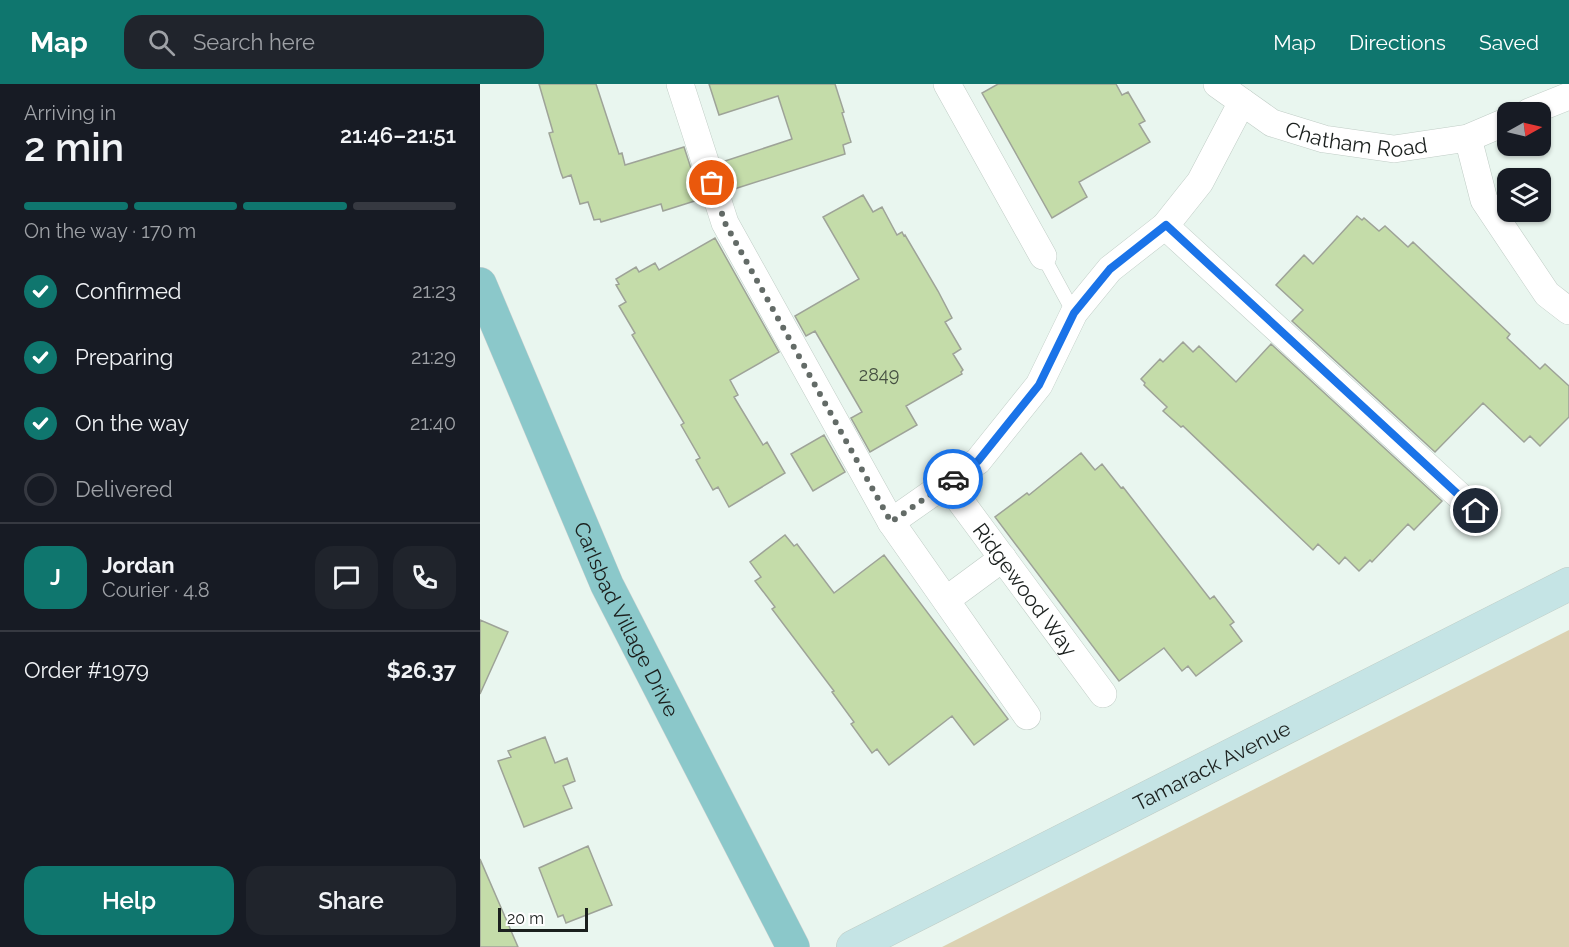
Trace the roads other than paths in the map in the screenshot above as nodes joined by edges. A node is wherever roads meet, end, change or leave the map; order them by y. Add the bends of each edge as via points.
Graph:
1 (680, 84) edge
2 (947, 84) edge
3 (1217, 84) edge
4 (1569, 96) edge
5 (1242, 102) junction
6 (1551, 103) edge
7 (1497, 126) edge
8 (1468, 138) junction
9 (1166, 225) junction
10 (1043, 256) joint
11 (480, 284) edge
12 (1569, 311) edge
13 (1074, 313) junction
14 (947, 483) junction
15 (1476, 511) dead end
16 (891, 522) junction
17 (1003, 558) junction
18 (1569, 584) edge
19 (946, 600) junction
20 (1103, 694) dead end
21 (1027, 716) dead end
22 (793, 947) edge
23 (853, 947) edge

1 - 16 street via 725,223
2 - 10 street
3 - 5 street, Chatham Road
4 - 6 street
5 - 8 street, Chatham Road via 1272,123 1324,139 1394,148
5 - 9 street via 1200,182
7 - 8 street, Chatham Road
8 - 12 street via 1484,200 1547,294
9 - 13 street via 1110,269
9 - 15 street
10 - 13 lane
11 - 22 main road, Carlsbad Village Drive via 607,585
13 - 14 street via 1039,385 978,461
14 - 16 street
14 - 17 street, Ridgewood Way
16 - 19 street
17 - 19 street
17 - 20 street, Ridgewood Way
18 - 23 main road, Tamarack Avenue
19 - 21 street

